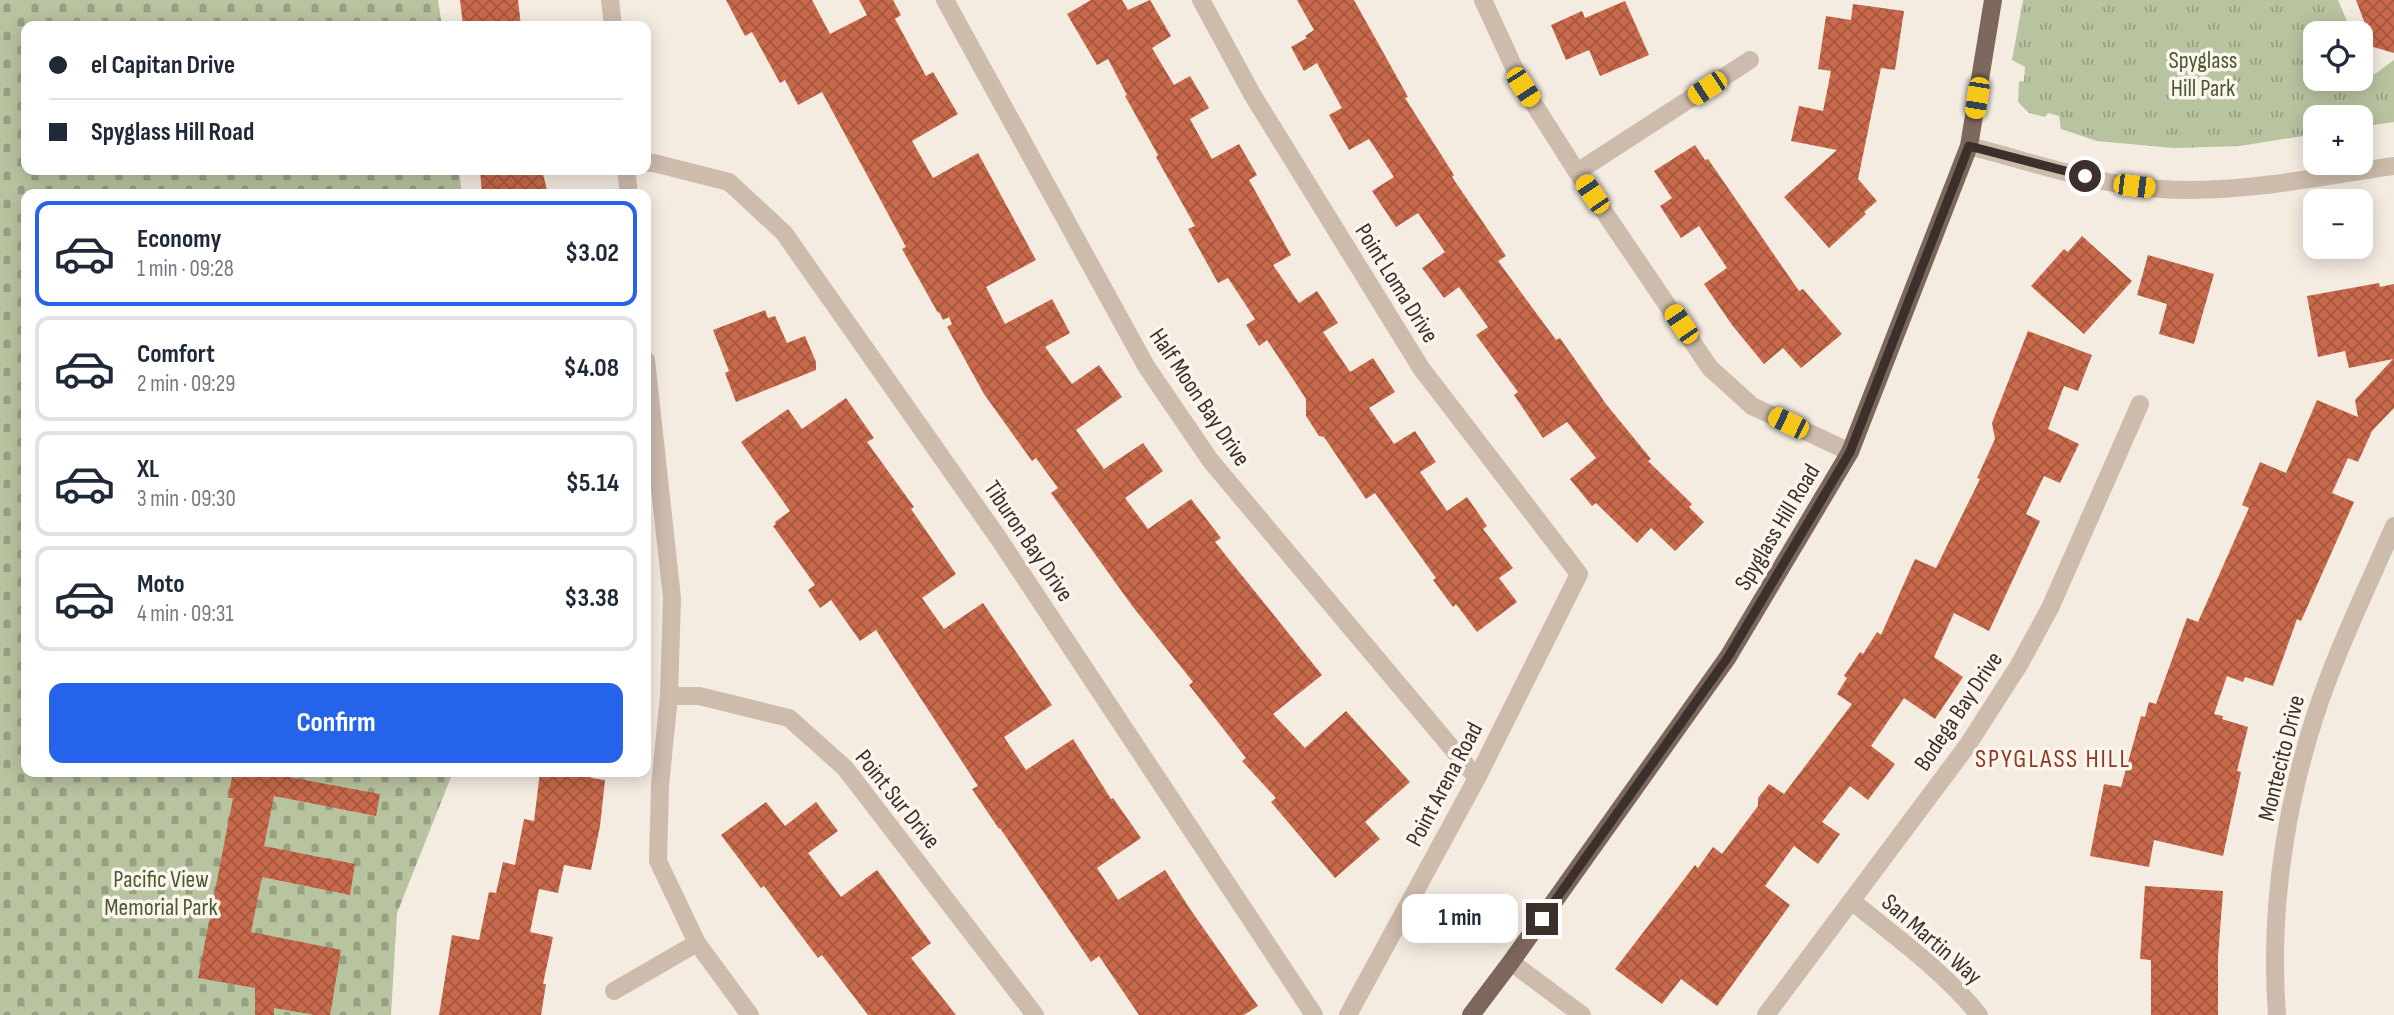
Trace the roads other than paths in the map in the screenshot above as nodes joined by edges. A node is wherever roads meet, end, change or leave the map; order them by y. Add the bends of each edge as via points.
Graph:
1 (610, 0) edge
2 (945, 0) edge
3 (1200, 0) edge
4 (1483, 0) edge
5 (1993, 0) edge
6 (612, 21) edge
7 (1750, 60) dead end
8 (1969, 146) junction
9 (651, 163) edge
10 (2394, 166) edge
11 (1577, 172) junction
12 (2140, 404) dead end
13 (651, 406) edge
14 (1850, 452) junction
15 (2394, 526) edge
16 (1579, 574) joint
17 (669, 696) junction
18 (1477, 778) junction
19 (1852, 901) junction
20 (697, 943) junction
21 (1511, 962) junction
22 (614, 990) dead end
23 (750, 1015) edge
24 (1035, 1015) edge
25 (1314, 1015) edge
26 (1348, 1015) edge
27 (1471, 1015) edge
28 (1582, 1015) edge
29 (1766, 1015) edge
30 (1979, 1015) edge
31 (2277, 1015) edge

1 - 6 street
2 - 18 street, Half Moon Bay Drive via 1146,366 1188,429
3 - 16 street, Point Loma Drive via 1252,94 1421,368
4 - 11 street via 1523,87
5 - 8 main road, Spyglass Hill Road
7 - 11 street
8 - 10 street via 2108,182 2160,189 2210,190
8 - 14 main road, Spyglass Hill Road
9 - 25 street, Tiburon Bay Drive via 729,182 783,233 999,539
11 - 14 street via 1710,368 1752,406
12 - 19 street, Bodega Bay Drive via 2050,608 2019,665 1967,746
13 - 17 street via 672,597
14 - 21 main road, Spyglass Hill Road via 1728,657
15 - 31 street, Montecito Drive via 2330,672 2294,793 2277,918
16 - 18 street, Point Arena Road
17 - 20 street via 658,861
17 - 24 street, Point Sur Drive via 699,696 789,718 845,768
18 - 26 street, Point Arena Road
19 - 29 street, Bodega Bay Drive
19 - 30 street, San Martin Way via 1943,977
20 - 22 street
20 - 23 street
21 - 27 main road, Spyglass Hill Road
21 - 28 street

